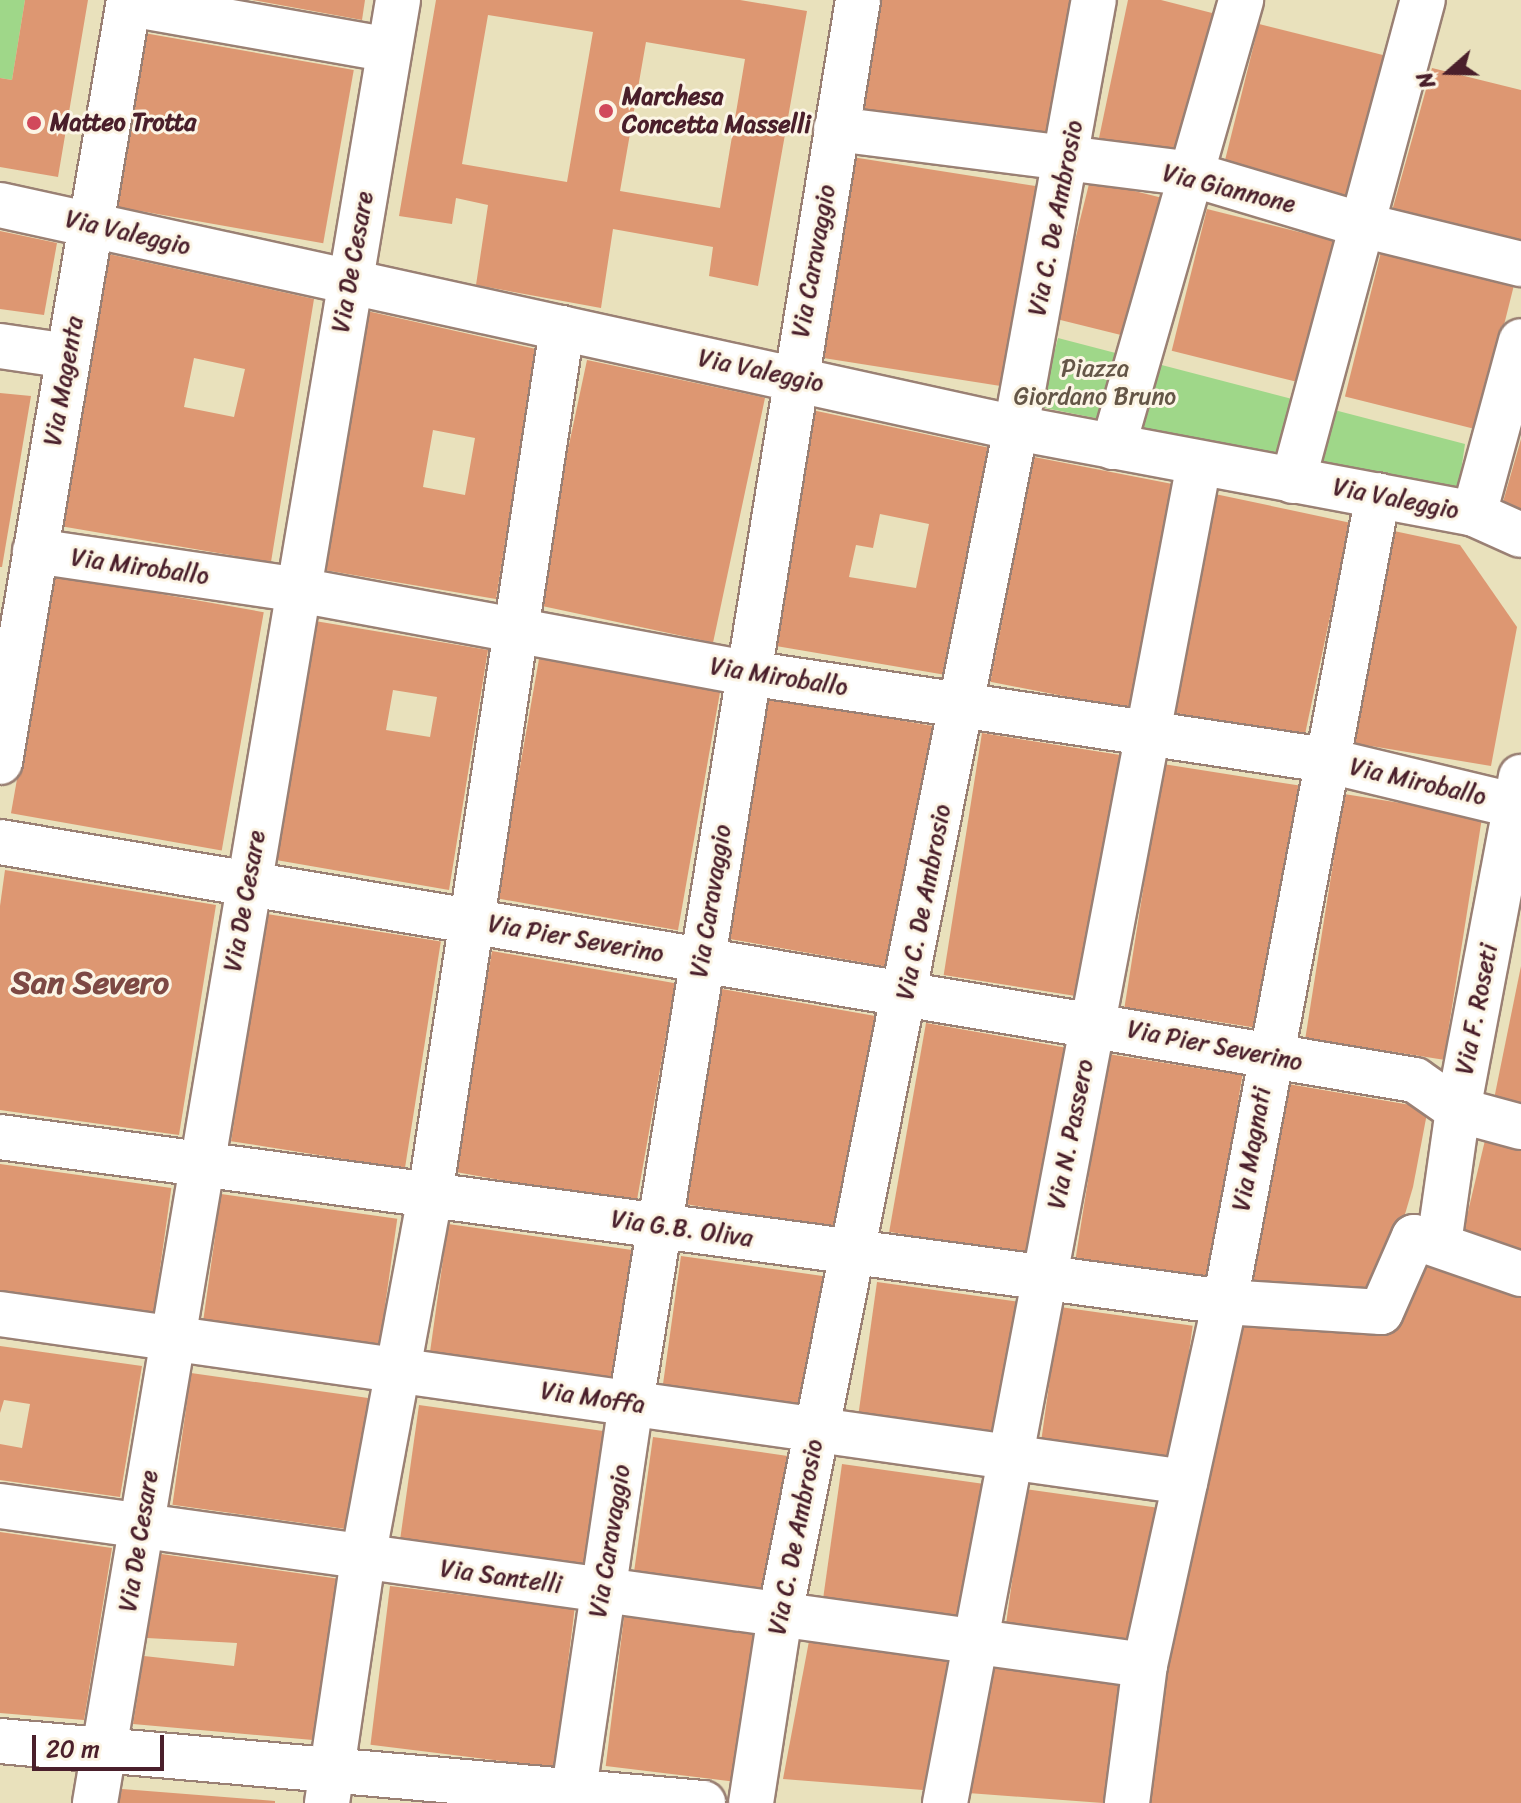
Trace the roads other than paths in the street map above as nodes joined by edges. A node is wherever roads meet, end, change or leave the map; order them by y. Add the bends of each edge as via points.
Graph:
1 (398, 0) edge
2 (858, 0) edge
3 (1094, 0) edge
4 (1241, 0) edge
5 (1423, 0) edge
6 (129, 2) edge
7 (389, 50) junction
8 (836, 129) junction
9 (1068, 158) junction
10 (1191, 174) junction
11 (0, 205) edge
12 (91, 224) junction
13 (1362, 225) junction
14 (1521, 264) edge
15 (349, 285) junction
16 (562, 328) junction
17 (1521, 341) edge
18 (0, 346) edge
19 (68, 356) junction
20 (794, 378) junction
21 (1016, 428) junction
22 (1113, 447) junction
23 (1199, 464) junction
24 (1293, 481) junction
25 (1378, 495) junction
26 (1474, 514) junction
27 (1521, 535) edge
28 (35, 551) junction
29 (298, 590) junction
30 (518, 631) junction
31 (10, 640) edge
32 (748, 673) junction
33 (962, 704) junction
34 (1147, 735) junction
35 (1325, 760) junction
36 (0, 762) edge
37 (1519, 796) edge
38 (0, 842) edge
39 (248, 881) junction
40 (470, 920) junction
41 (702, 962) junction
42 (906, 992) junction
43 (1092, 1023) junction
44 (1269, 1058) junction
45 (1458, 1110) junction
46 (1521, 1127) edge
47 (0, 1137) edge
48 (200, 1164) junction
49 (430, 1195) junction
50 (661, 1226) junction
51 (1439, 1243) junction
52 (856, 1252) junction
53 (1521, 1274) edge
54 (1043, 1277) junction
55 (1225, 1302) junction
56 (0, 1314) edge
57 (169, 1338) junction
58 (400, 1371) junction
59 (631, 1403) junction
60 (817, 1430) junction
61 (1008, 1457) junction
62 (1185, 1482) junction
63 (0, 1506) edge
64 (143, 1528) junction
65 (363, 1558) junction
66 (602, 1591) junction
67 (780, 1615) junction
68 (979, 1642) junction
69 (1145, 1665) junction
70 (0, 1741) edge
71 (102, 1752) junction
72 (329, 1786) edge
73 (573, 1798) edge
74 (95, 1803) edge
75 (703, 1803) edge
76 (751, 1803) edge
77 (945, 1803) edge
78 (1127, 1803) edge

1 - 7 street, Via De Cesare
2 - 8 street, Via Caravaggio
3 - 9 street, Via C. De Ambrosio
4 - 10 street
5 - 13 street
6 - 7 street
6 - 12 street, Via Magenta
7 - 15 street, Via De Cesare
8 - 9 street, Via Giannone
8 - 20 street, Via Caravaggio
9 - 10 street, Via Giannone
9 - 21 street, Via C. De Ambrosio
10 - 13 street, Via Giannone
10 - 22 street
11 - 12 street, Via Valeggio
12 - 15 street, Via Valeggio
12 - 19 street, Via Magenta
13 - 14 street, Via Giannone
13 - 24 street
15 - 16 street, Via Valeggio
15 - 29 street, Via De Cesare
16 - 20 street, Via Valeggio
16 - 30 street
17 - 26 street
18 - 19 street
19 - 28 street, Via Magenta
20 - 21 street, Via Valeggio
20 - 32 street, Via Caravaggio
21 - 22 street, Via Valeggio
21 - 33 street, Via C. De Ambrosio
22 - 23 street, Via Valeggio
23 - 24 street, Via Valeggio
23 - 34 street, Via N. Passero
24 - 25 street, Via Valeggio
25 - 26 street, Via Valeggio
25 - 35 street, Via Magnati
26 - 27 street, Via Valeggio
28 - 29 street, Via Miroballo
28 - 31 street, Via Magenta
29 - 30 street, Via Miroballo
29 - 39 street, Via De Cesare
30 - 32 street, Via Miroballo
30 - 40 street
31 - 36 street, Via Magenta
32 - 33 street, Via Miroballo
32 - 41 street, Via Caravaggio
33 - 34 street, Via Miroballo
33 - 42 street, Via C. De Ambrosio
34 - 35 street, Via Miroballo
34 - 43 street, Via N. Passero
35 - 37 street, Via Miroballo
35 - 44 street, Via Magnati
37 - 45 street, Via F. Roseti
38 - 39 street, Via Pier Severino
39 - 40 street, Via Pier Severino
39 - 48 street, Via De Cesare
40 - 41 street, Via Pier Severino
40 - 49 street
41 - 42 street, Via Pier Severino
41 - 50 street, Via Caravaggio
42 - 43 street, Via Pier Severino
42 - 52 street, Via C. De Ambrosio
43 - 44 street, Via Pier Severino
43 - 54 street, Via N. Passero
44 - 45 street, Via Pier Severino via 1415,1080
44 - 55 street, Via Magnati
45 - 46 street, Via Pier Severino
45 - 51 street, Via F. Roseti
47 - 48 street, Via G.B. Oliva
48 - 49 street, Via G.B. Oliva
48 - 57 street, Via De Cesare
49 - 50 street, Via G.B. Oliva
49 - 58 street
50 - 52 street, Via G.B. Oliva
50 - 59 street, Via Caravaggio
51 - 53 street
51 - 55 street, Via G.B. Oliva via 1414,1237 1381,1312
52 - 54 street, Via G.B. Oliva
52 - 60 street, Via C. De Ambrosio
54 - 55 street, Via G.B. Oliva
54 - 61 street, Via N. Passero
55 - 62 street, Via Magnati
56 - 57 street, Via Moffa
57 - 58 street, Via Moffa
57 - 64 street, Via De Cesare
58 - 59 street, Via Moffa
58 - 65 street
59 - 60 street, Via Moffa
59 - 66 street, Via Caravaggio
60 - 61 street, Via Moffa
60 - 67 street, Via C. De Ambrosio
61 - 62 street, Via Moffa
61 - 68 street, Via N. Passero
62 - 69 street, Via Magnati
63 - 64 street, Via Santelli
64 - 65 street, Via Santelli
64 - 71 street, Via De Cesare
65 - 66 street, Via Santelli
65 - 72 street
66 - 67 street, Via Santelli
66 - 73 street, Via Caravaggio
67 - 68 street, Via Santelli
67 - 76 street, Via C. De Ambrosio
68 - 69 street, Via Santelli
68 - 77 street, Via N. Passero
69 - 78 street, Via Magnati
70 - 71 street
71 - 72 street
71 - 74 street, Via De Cesare
72 - 73 street
73 - 75 street

